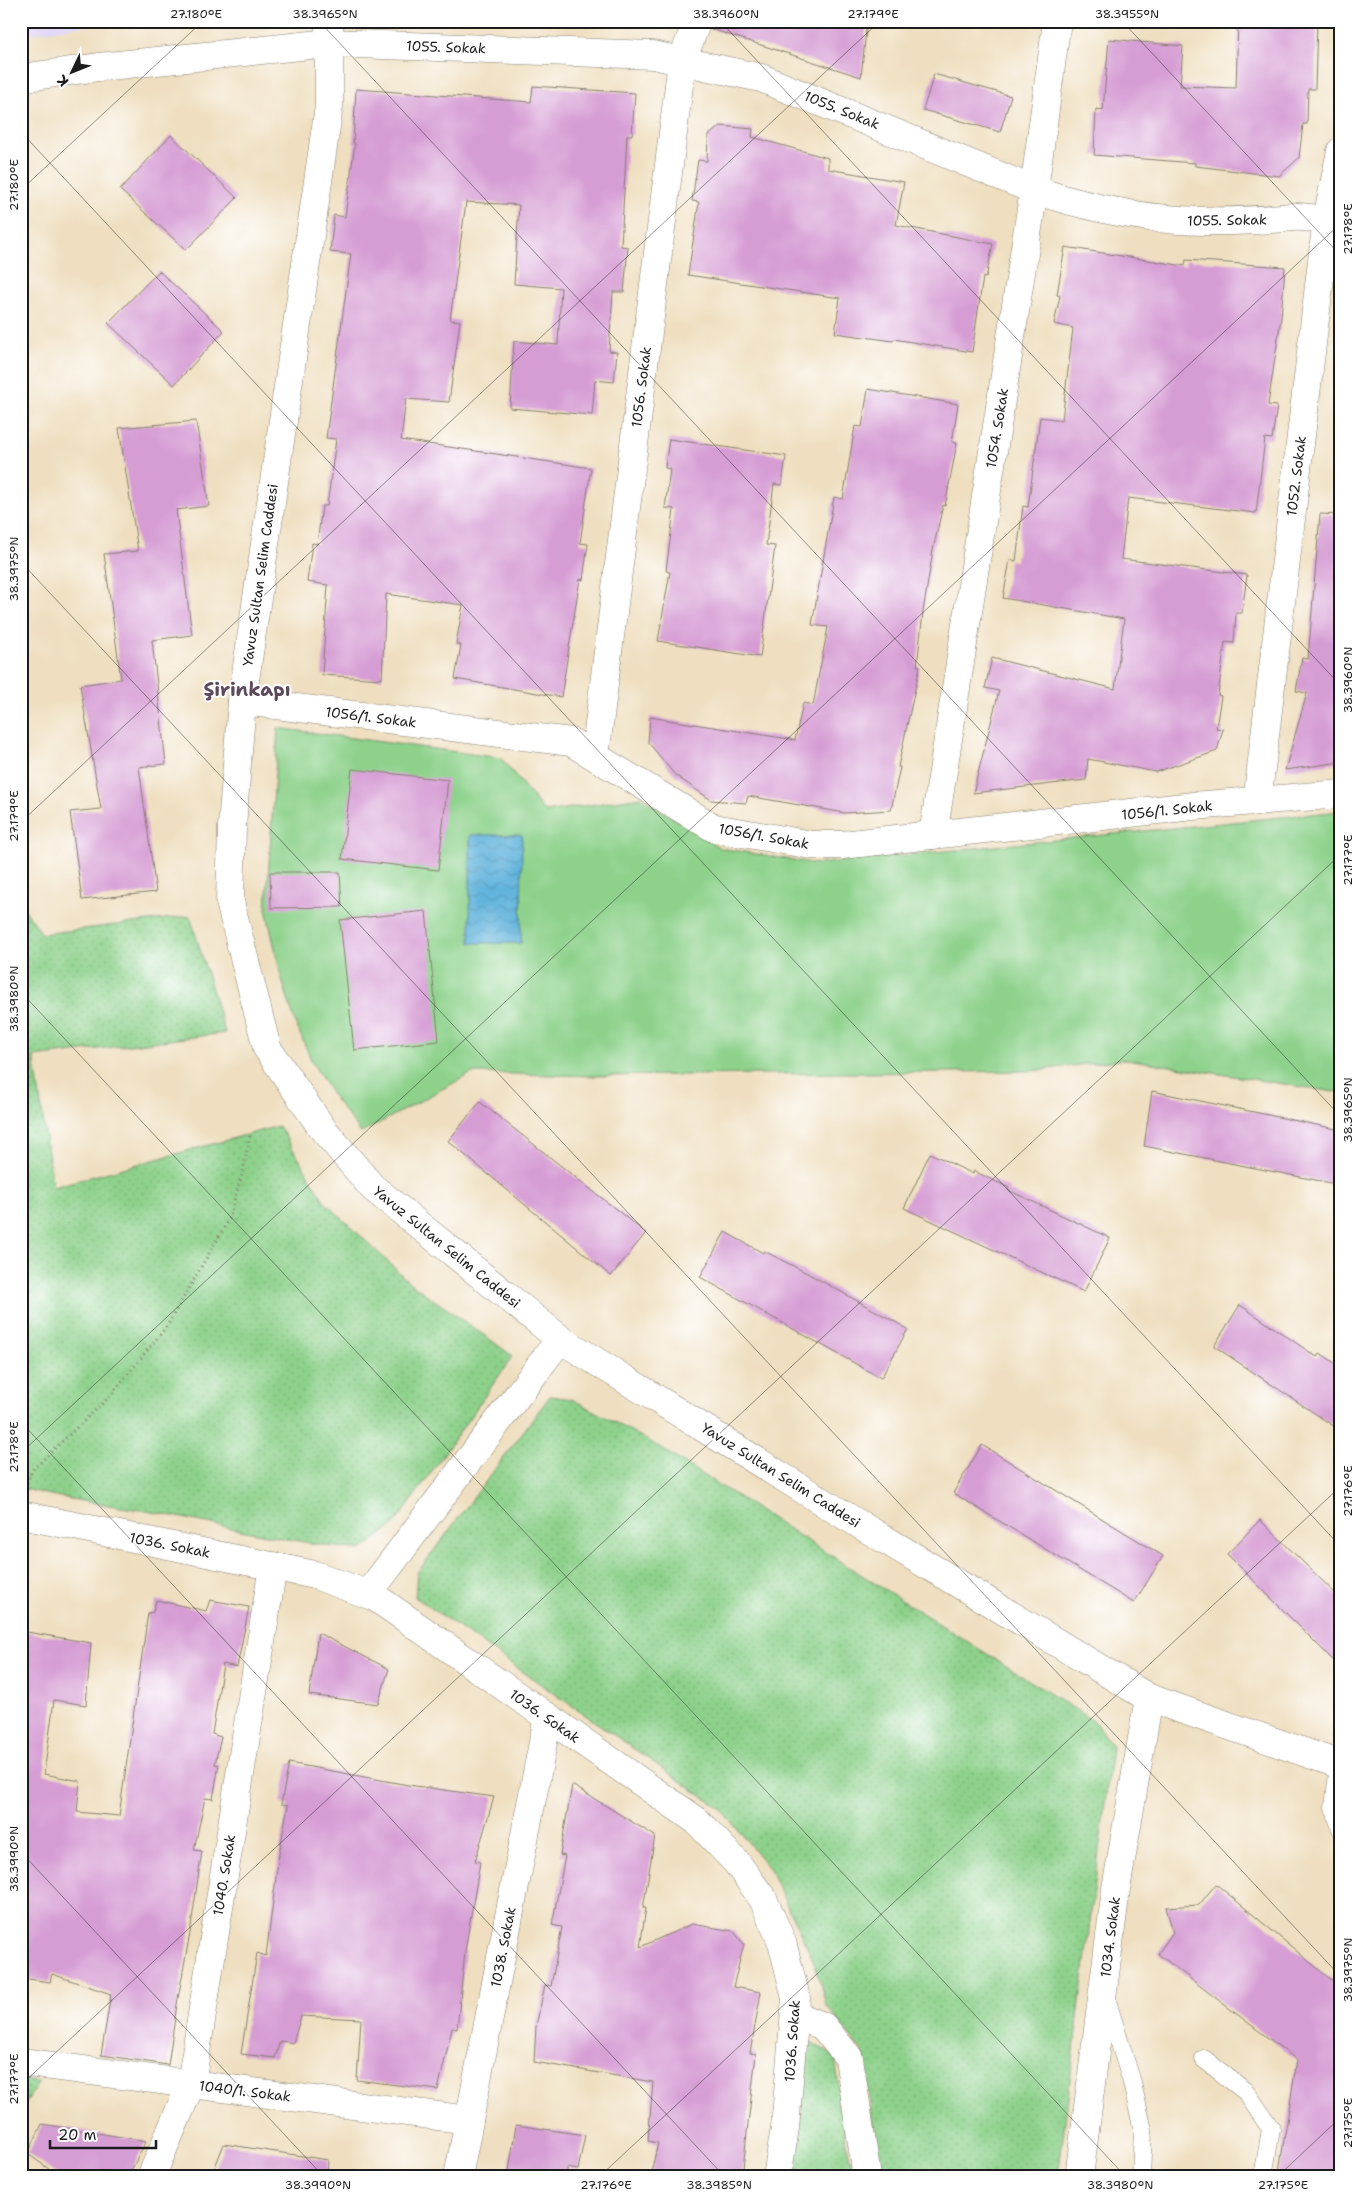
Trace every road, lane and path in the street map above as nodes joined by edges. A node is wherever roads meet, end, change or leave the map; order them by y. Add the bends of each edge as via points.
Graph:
1 (697, 21) edge
2 (1057, 21) edge
3 (329, 32) edge
4 (682, 61) junction
5 (21, 78) edge
6 (1341, 151) edge
7 (1034, 190) junction
8 (1334, 215) edge
9 (242, 701) junction
10 (596, 756) junction
11 (1341, 794) edge
12 (1257, 802) junction
13 (933, 835) junction
14 (250, 1135) dead end
15 (560, 1339) junction
16 (25, 1488) dead end
17 (21, 1515) edge
18 (273, 1566) junction
19 (368, 1594) junction
20 (1149, 1698) junction
21 (548, 1718) junction
22 (1340, 1765) edge
23 (1341, 1829) edge
24 (1103, 1990) junction
25 (795, 2015) junction
26 (1204, 2058) dead end
27 (21, 2062) edge
28 (190, 2084) junction
29 (469, 2120) junction
30 (151, 2177) edge
31 (458, 2177) edge
32 (777, 2177) edge
33 (867, 2177) edge
34 (1079, 2177) edge
35 (1141, 2177) edge
36 (1263, 2177) edge

1 - 4 street, 1056. Sokak
2 - 7 street, 1054. Sokak
3 - 4 street, 1055. Sokak via 653,55
3 - 5 street, 1055. Sokak
3 - 9 street, Yavuz Sultan Selim Caddesi via 329,106
4 - 7 street, 1055. Sokak via 761,78
4 - 10 street, 1056. Sokak
6 - 8 street, 1052. Sokak
7 - 8 street, 1055. Sokak via 1081,205 1165,220 1242,222
7 - 13 street, 1054. Sokak
8 - 12 street, 1052. Sokak
9 - 10 street, 1056/1. Sokak via 571,742
9 - 15 street, Yavuz Sultan Selim Caddesi via 230,902 267,1048 322,1128 372,1188
10 - 13 street, 1056/1. Sokak via 714,828 812,845
11 - 12 street, 1056/1. Sokak
12 - 13 street, 1056/1. Sokak via 1193,806
14 - 16 path via 229,1220 167,1326 110,1396 32,1470
15 - 19 street
15 - 20 street, Yavuz Sultan Selim Caddesi
17 - 18 street, 1036. Sokak
18 - 19 street, 1036. Sokak via 315,1575
18 - 28 street, 1040. Sokak
19 - 21 street, 1036. Sokak
20 - 22 street, Yavuz Sultan Selim Caddesi
20 - 24 street, 1034. Sokak via 1116,1889
21 - 25 street, 1036. Sokak via 697,1822 737,1862 763,1899 782,1942 796,1998
21 - 29 street, 1038. Sokak
22 - 23 lane via 1334,1806
24 - 34 street, 1034. Sokak
24 - 35 lane via 1131,2078 1143,2130
25 - 32 street, 1036. Sokak via 785,2128
25 - 33 street via 823,2026 848,2058
26 - 36 lane via 1246,2092 1271,2129
27 - 28 street, 1040/1. Sokak
28 - 29 street, 1040/1. Sokak
28 - 30 street, 1040. Sokak
29 - 31 street, 1038. Sokak

